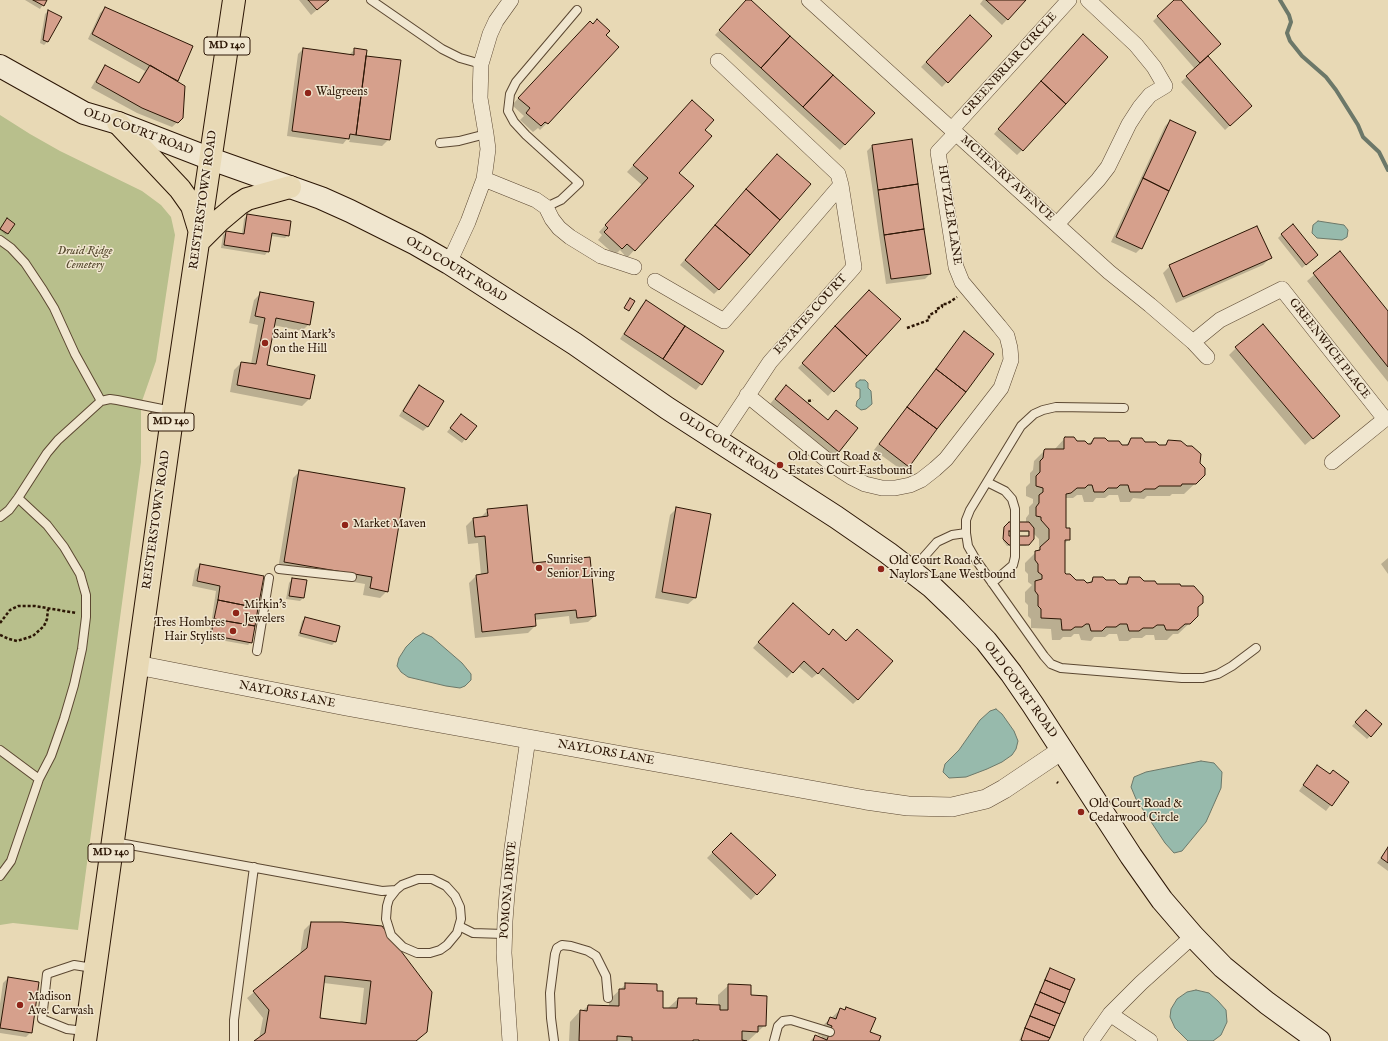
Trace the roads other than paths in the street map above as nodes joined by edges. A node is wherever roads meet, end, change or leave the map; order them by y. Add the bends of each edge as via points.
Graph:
1 (234, 0) edge
2 (371, 0) edge
3 (511, 0) edge
4 (809, 0) edge
5 (1069, 0) edge
6 (1088, 0) edge
7 (577, 10) dead end
8 (718, 61) dead end
9 (481, 64) junction
10 (0, 66) edge
11 (118, 123) junction
12 (954, 131) junction
13 (486, 134) junction
14 (440, 143) dead end
15 (211, 159) junction
16 (484, 179) junction
17 (841, 185) junction
18 (290, 187) junction
19 (546, 207) junction
20 (1057, 224) junction
21 (199, 237) junction
22 (0, 240) edge
23 (448, 263) junction
24 (634, 267) dead end
25 (655, 281) dead end
26 (1193, 342) junction
27 (1207, 357) dead end
28 (748, 395) junction
29 (101, 401) junction
30 (1124, 408) dead end
31 (173, 411) junction
32 (718, 440) junction
33 (1332, 462) dead end
34 (986, 482) junction
35 (18, 498) junction
36 (0, 517) edge
37 (966, 533) junction
38 (279, 569) dead end
39 (914, 572) junction
40 (352, 577) dead end
41 (269, 578) dead end
42 (992, 583) junction
43 (1256, 648) dead end
44 (257, 651) dead end
45 (137, 665) junction
46 (528, 739) junction
47 (0, 750) edge
48 (1062, 750) junction
49 (39, 779) junction
50 (113, 842) junction
51 (254, 867) junction
52 (0, 876) edge
53 (396, 890) junction
54 (459, 926) junction
55 (504, 934) junction
56 (1193, 936) junction
57 (96, 968) junction
58 (608, 998) dead end
59 (1110, 1014) junction
60 (830, 1032) dead end
61 (85, 1036) edge
62 (234, 1041) edge
63 (510, 1041) edge
64 (554, 1041) edge
65 (774, 1041) edge
66 (1091, 1041) edge
67 (1150, 1041) edge
68 (1319, 1041) edge

1 - 15 main road, REISTERSTOWN ROAD / MD 140
2 - 9 lane via 442,49
3 - 9 street via 496,21
4 - 12 street, MCHENRY AVENUE
5 - 12 street, GREENBRIAR CIRCLE
6 - 20 street via 1136,45 1154,67 1164,86 1150,95 1140,107 1108,167
7 - 19 lane via 516,82 510,94 508,111 514,122 579,184 561,200
8 - 17 street, ESTATES COURT via 838,174
9 - 13 street via 480,98
10 - 11 main road, OLD COURT ROAD via 84,112
11 - 15 main road, OLD COURT ROAD
11 - 21 main road via 183,192 192,206
12 - 20 street, MCHENRY AVENUE
12 - 28 street, HUTZLER LANE via 938,152 956,267 962,282 1007,336 1011,360 1001,388 946,459 921,480 910,485 882,488 865,484 834,466
13 - 14 lane
13 - 16 street via 488,149
15 - 18 main road, OLD COURT ROAD
15 - 21 main road, REISTERSTOWN ROAD / MD 140
16 - 19 street via 527,195
16 - 23 street via 468,222
17 - 25 street via 724,321
17 - 28 street, ESTATES COURT via 854,267 770,362
18 - 21 main road via 247,199
18 - 23 main road, OLD COURT ROAD via 356,214
19 - 24 street via 552,219 570,236 601,256
20 - 26 street, MCHENRY AVENUE via 1109,272
21 - 31 main road, REISTERSTOWN ROAD / MD 140
22 - 29 lane via 25,262 43,290
23 - 32 main road, OLD COURT ROAD
26 - 27 street, MCHENRY AVENUE
26 - 33 street, GREENWICH PLACE via 1220,320 1282,289 1385,419
28 - 32 street, ESTATES COURT
29 - 31 lane via 110,399
29 - 35 lane via 51,449
30 - 34 lane via 1056,408 1034,414 1021,426
31 - 45 main road, REISTERSTOWN ROAD / MD 140
32 - 39 main road, OLD COURT ROAD via 861,533
34 - 37 lane via 966,520
34 - 42 lane via 1005,491 1016,509 1013,565
35 - 36 lane
35 - 49 lane via 47,525 68,554 80,574 86,596 82,649 74,685 51,756
37 - 39 lane via 952,535 937,542
37 - 42 lane via 968,546
38 - 40 lane
39 - 48 main road, OLD COURT ROAD via 956,610 986,642 1011,673
41 - 44 lane
42 - 43 lane via 1044,656 1061,668 1203,678 1218,674
45 - 46 street, NAYLORS LANE
45 - 50 main road, REISTERSTOWN ROAD / MD 140
46 - 48 street, NAYLORS LANE via 866,800 935,808 986,799
46 - 55 street, POMONA DRIVE via 506,894
47 - 49 lane
48 - 56 main road, OLD COURT ROAD via 1162,900
49 - 52 lane via 11,860
50 - 51 lane
50 - 57 main road, REISTERSTOWN ROAD / MD 140
51 - 53 lane via 382,891
51 - 62 lane via 234,1020
53 - 54 lane via 418,879 432,880 446,886 460,907
53 - 54 lane via 389,899 386,919 392,935 403,947 417,953 440,950 457,933
54 - 55 lane via 473,933
55 - 63 street, POMONA DRIVE
56 - 59 street
56 - 68 main road, OLD COURT ROAD via 1223,967 1266,1003
57 - 61 main road, REISTERSTOWN ROAD / MD 140
57 - 61 lane via 74,965 47,974 42,1019
58 - 64 lane via 606,976 596,956 571,946 562,945 557,948 550,993
59 - 66 street
59 - 67 street
60 - 65 lane via 791,1020 783,1021 778,1026

